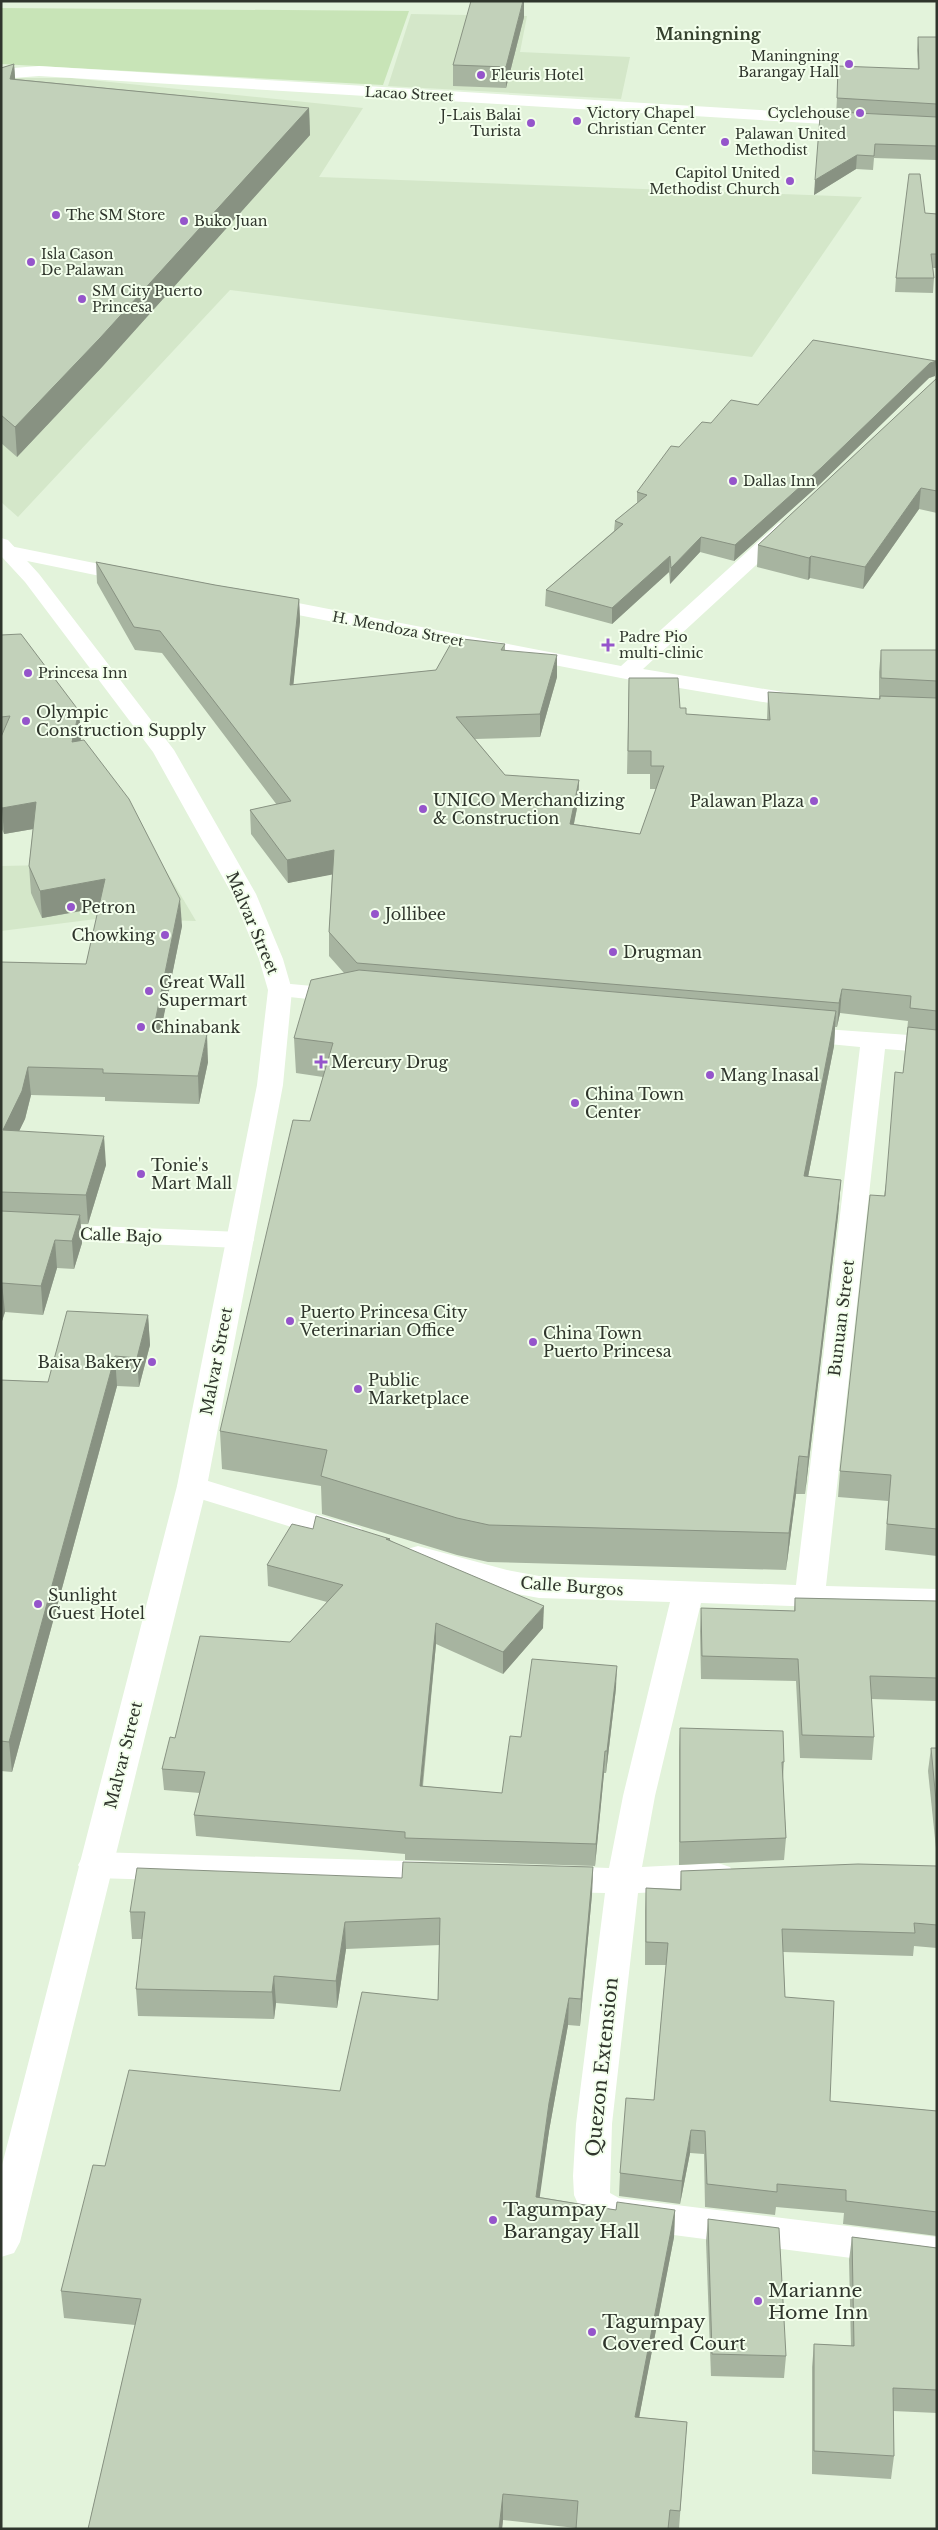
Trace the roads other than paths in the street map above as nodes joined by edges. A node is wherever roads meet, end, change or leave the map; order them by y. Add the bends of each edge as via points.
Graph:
1 (1, 74) edge
2 (878, 122) edge
3 (799, 515) edge
4 (6, 548) edge
5 (154, 581) edge
6 (240, 598) edge
7 (626, 673) junction
8 (826, 704) edge
9 (280, 990) junction
10 (369, 998) edge
11 (774, 1033) edge
12 (873, 1041) junction
13 (937, 1045) edge
14 (1, 1230) edge
15 (240, 1240) junction
16 (192, 1486) junction
17 (688, 1591) junction
18 (810, 1596) junction
19 (937, 1600) edge
20 (95, 1865) junction
21 (749, 1875) edge
22 (474, 1876) edge
23 (523, 1878) edge
24 (623, 1881) junction
25 (1, 2242) edge
26 (937, 2252) edge

1 - 2 street, Lacao Street via 39,71
3 - 7 street
4 - 5 street
4 - 9 street, Malvar Street via 163,750 244,894
6 - 7 street, H. Mendoza Street
7 - 8 street, H. Mendoza Street
9 - 10 street
9 - 15 street, Malvar Street via 270,1084
11 - 12 street
12 - 13 street
12 - 18 street, Bunuan Street
14 - 15 street, Calle Bajo
15 - 16 street, Malvar Street
16 - 17 street, Calle Burgos via 453,1567 539,1587
16 - 20 street, Malvar Street
17 - 18 street, Calle Burgos
17 - 24 street, Quezon Extension via 639,1796
18 - 19 street, Calle Burgos
20 - 22 street
20 - 25 street, Malvar Street
21 - 24 street
23 - 24 street
24 - 26 street, Quezon Extension via 594,2124 591,2176 595,2202 612,2212 631,2215

